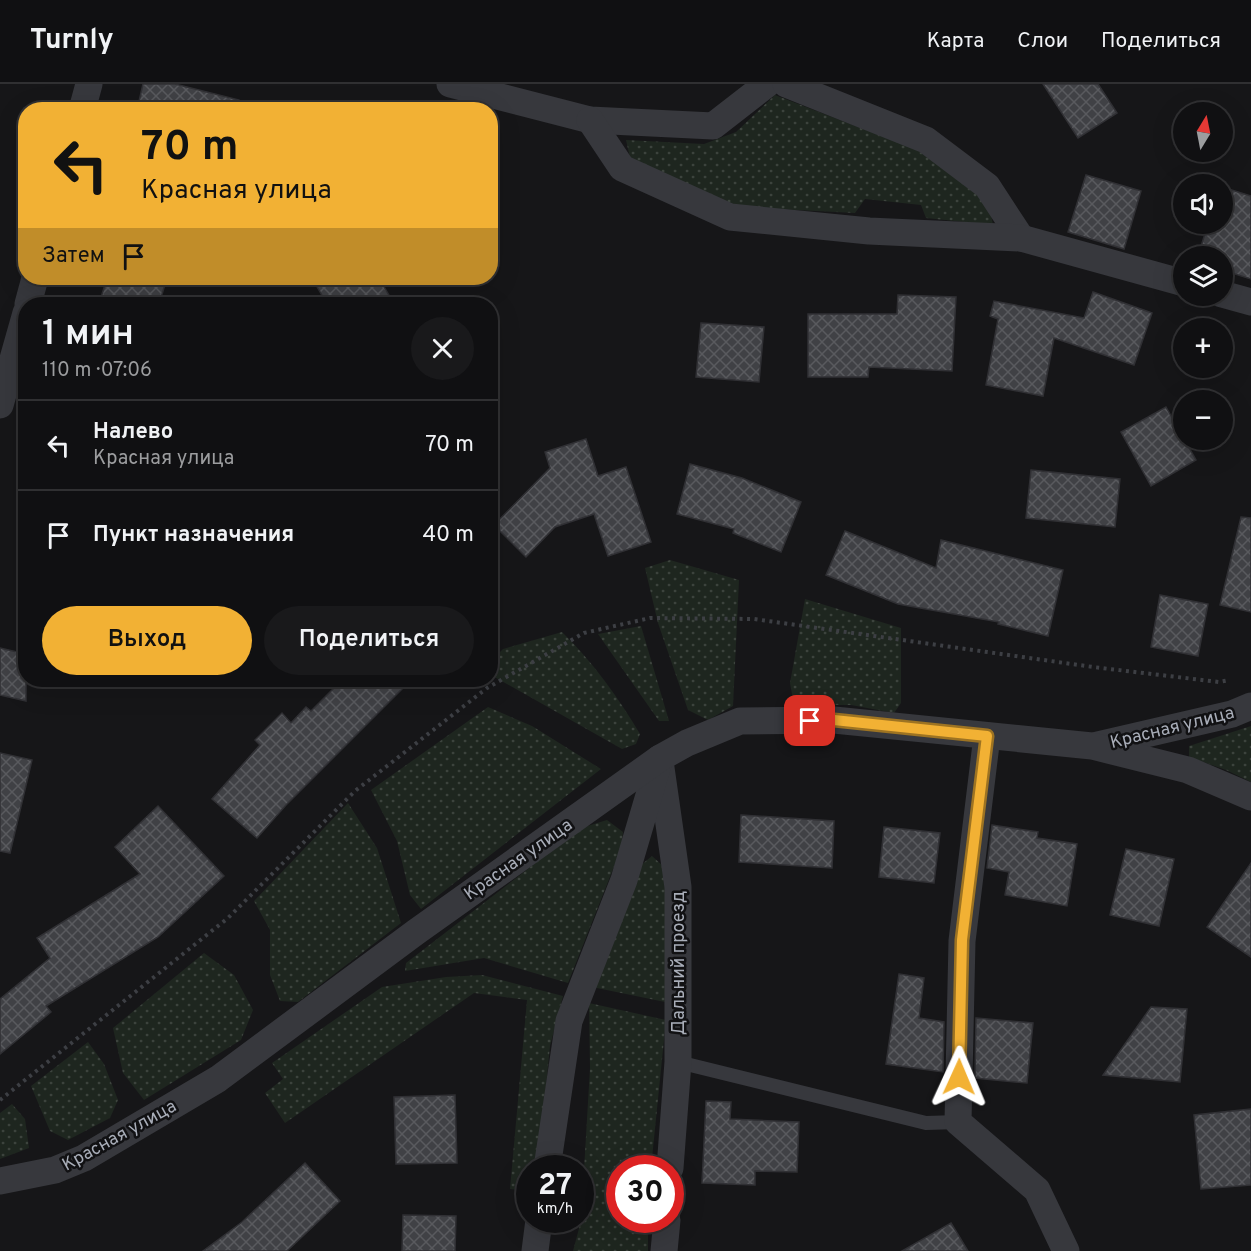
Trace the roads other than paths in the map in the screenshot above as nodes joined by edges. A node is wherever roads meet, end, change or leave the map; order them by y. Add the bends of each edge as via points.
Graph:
1 (89, 84) edge
2 (450, 84) edge
3 (766, 84) edge
4 (786, 84) edge
5 (84, 102) edge
6 (590, 120) junction
7 (1021, 238) junction
8 (1173, 280) edge
9 (1233, 297) edge
10 (1251, 302) edge
11 (18, 341) edge
12 (0, 405) edge
13 (1251, 706) edge
14 (987, 736) junction
15 (1092, 746) junction
16 (660, 758) junction
17 (1251, 797) edge
18 (678, 1062) junction
19 (958, 1122) junction
20 (549, 1155) edge
21 (671, 1155) edge
22 (0, 1181) edge
23 (537, 1233) edge
24 (666, 1233) edge
25 (535, 1251) edge
26 (664, 1251) edge
27 (1066, 1251) edge

1 - 5 street
2 - 6 street
3 - 6 street via 713,126
4 - 7 street via 926,140 987,186
6 - 7 street via 622,168 730,217 869,231
7 - 8 street
9 - 10 street
11 - 12 street
13 - 15 street, Красная улица via 1232,714
14 - 15 street, Красная улица
14 - 16 street, Красная улица via 834,720 740,721
14 - 19 street via 962,940
15 - 17 street, Красная улица via 1188,770
16 - 18 street, Дальний проезд via 678,886
16 - 20 street via 624,880 569,1021
16 - 22 street, Красная улица via 218,1079 84,1158 55,1170
18 - 19 lane via 926,1123
18 - 21 street, Дальний проезд
19 - 27 street via 1037,1190
23 - 25 street
24 - 26 street

